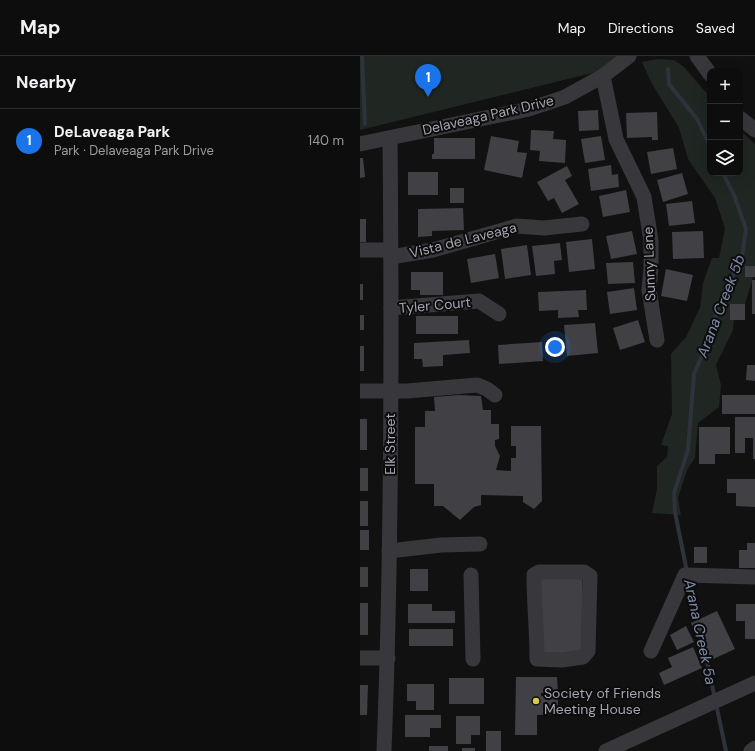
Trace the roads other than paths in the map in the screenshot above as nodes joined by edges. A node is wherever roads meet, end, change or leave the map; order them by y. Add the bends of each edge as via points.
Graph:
1 (629, 56) edge
2 (697, 56) edge
3 (707, 70) edge
4 (603, 76) junction
5 (743, 120) edge
6 (755, 130) edge
7 (390, 138) junction
8 (360, 144) edge
9 (582, 224) dead end
10 (360, 250) edge
11 (391, 253) junction
12 (392, 308) junction
13 (499, 314) dead end
14 (657, 340) dead end
15 (360, 390) edge
16 (390, 391) junction
17 (495, 395) dead end
18 (480, 544) dead end
19 (389, 551) junction
20 (471, 575) dead end
21 (755, 577) edge
22 (588, 651) joint
23 (651, 651) dead end
24 (360, 658) edge
25 (388, 658) junction
26 (473, 659) dead end
27 (755, 684) edge
28 (755, 748) edge
29 (384, 751) edge
30 (606, 751) edge
31 (751, 751) edge

1 - 4 street, Delaveaga Park Drive
2 - 3 street
4 - 7 street, Delaveaga Park Drive via 565,97 529,108
4 - 14 street, Sunny Lane via 616,139 644,197 651,241 648,290
5 - 6 street
7 - 8 street, Delaveaga Park Drive
7 - 11 street, Elk Street
9 - 11 street, Vista de Laveaga via 544,228 517,226 433,250
10 - 11 street, Vista de Laveaga
11 - 12 street, Elk Street
12 - 13 street, Tyler Court via 479,301
12 - 16 street, Elk Street
15 - 16 street
16 - 17 street via 477,386
16 - 19 street, Elk Street
18 - 19 street
19 - 25 street, Elk Street
20 - 26 street
21 - 23 street via 685,576
22 - 22 street via 590,576 584,572 539,572 534,575 536,659 562,660 584,657
24 - 25 street
25 - 29 street, Elk Street
27 - 30 street
28 - 31 street

